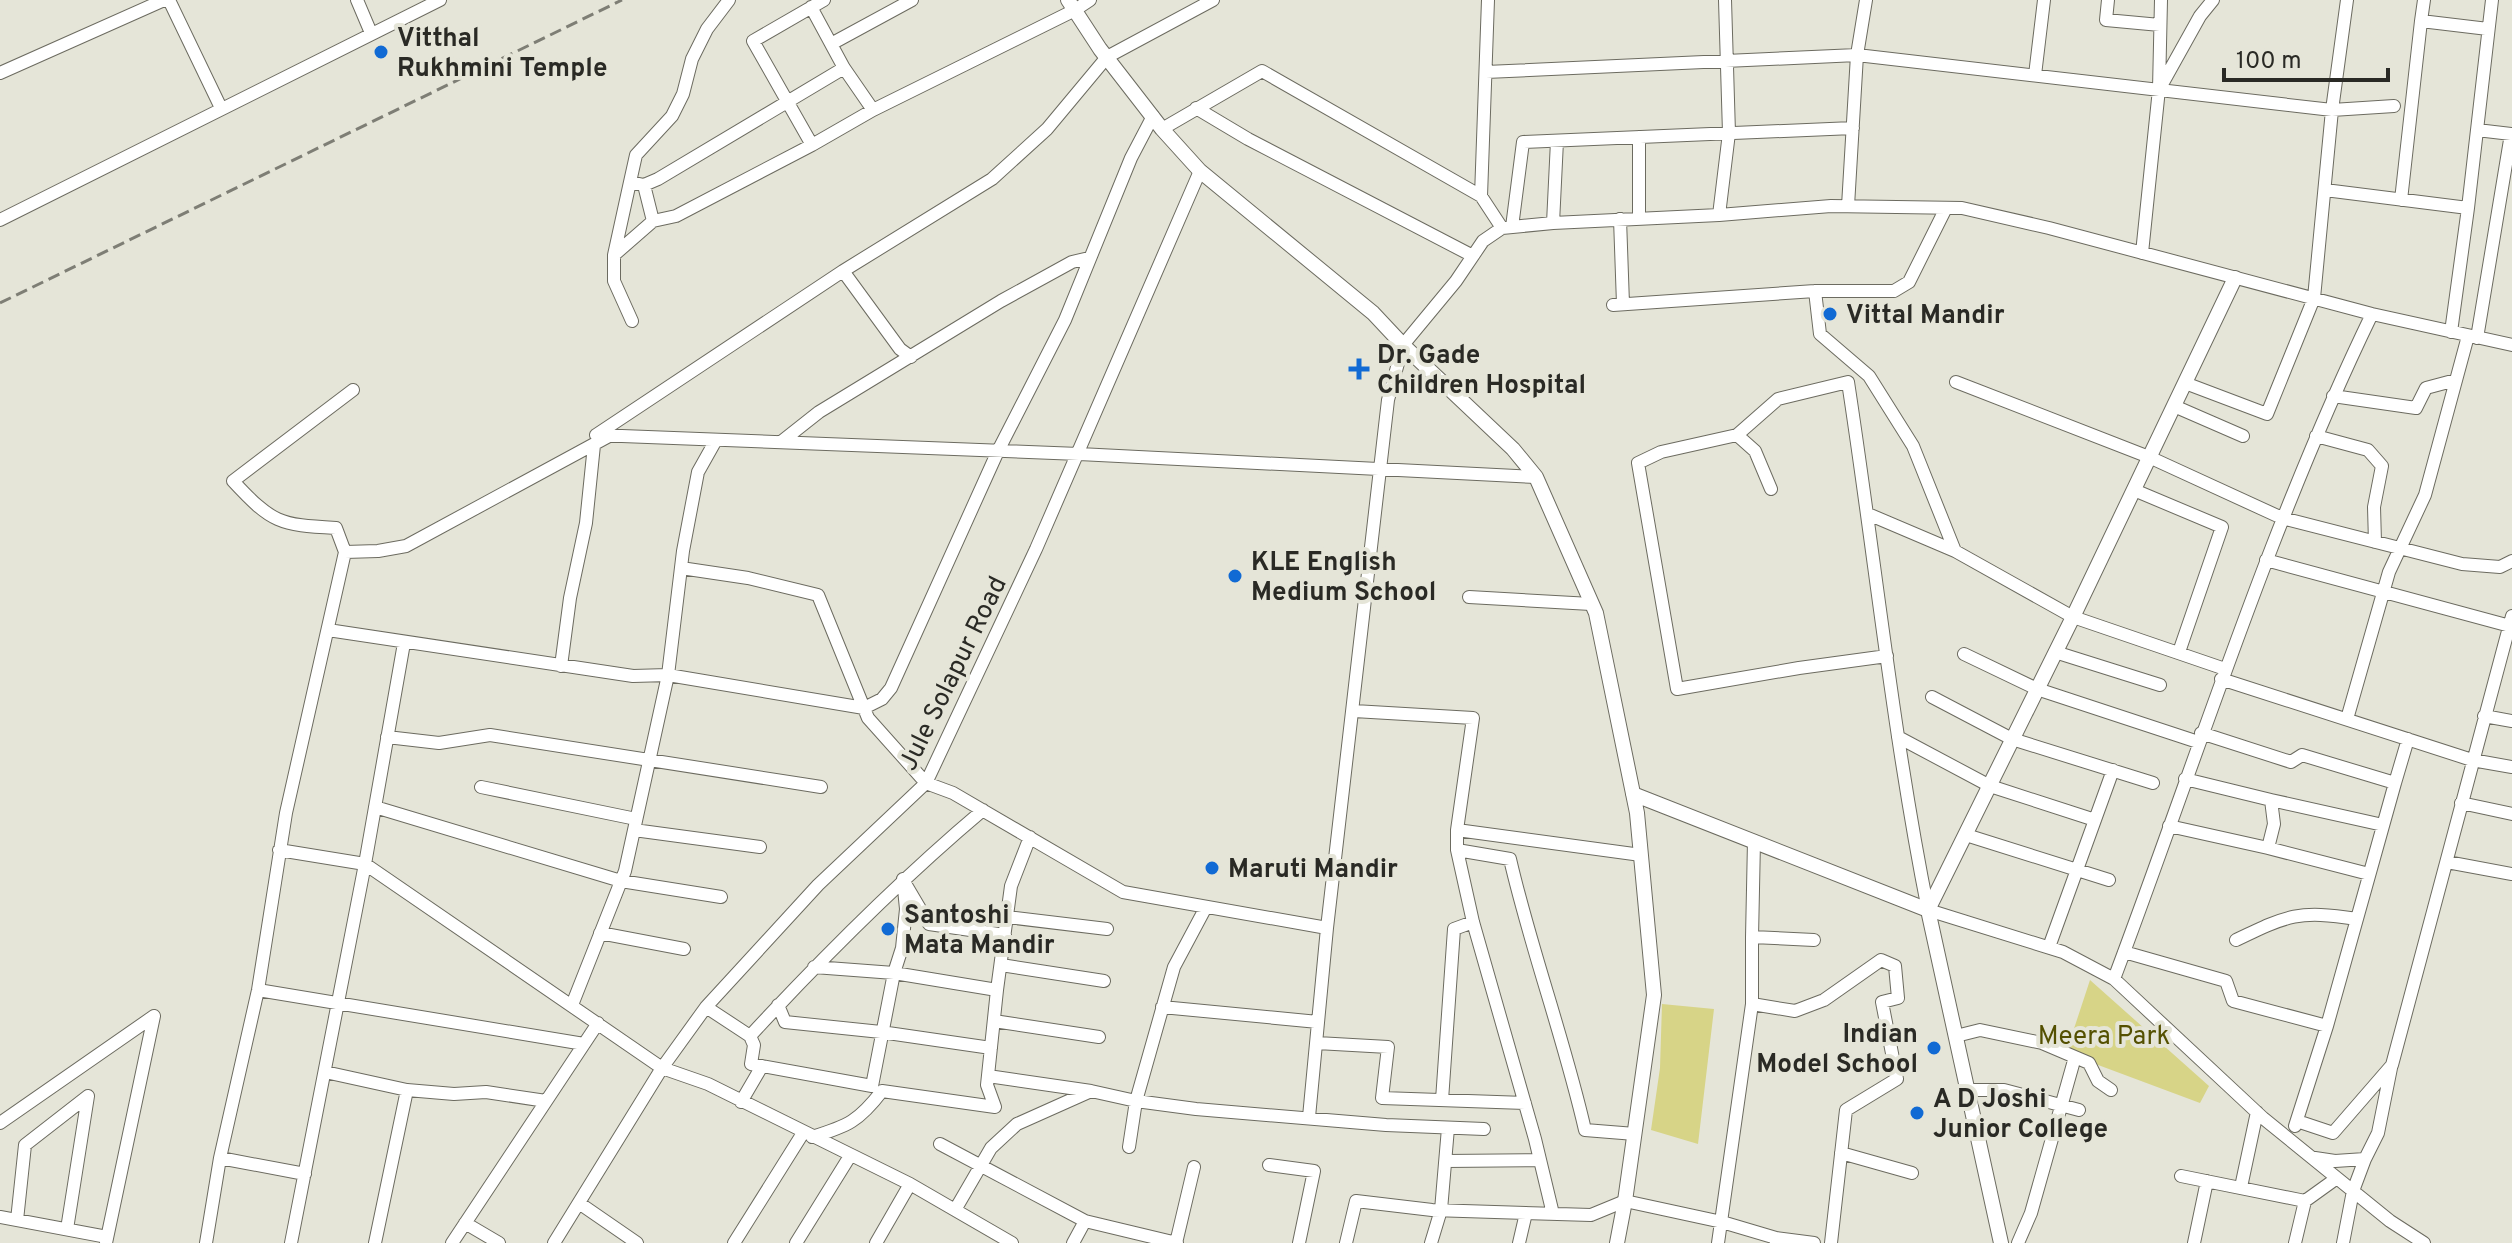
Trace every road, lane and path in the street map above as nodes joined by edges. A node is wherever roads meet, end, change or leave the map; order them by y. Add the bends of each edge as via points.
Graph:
1 (166, 0) edge
2 (357, 0) edge
3 (440, 0) edge
4 (729, 0) edge
5 (824, 0) edge
6 (912, 0) edge
7 (1090, 0) edge
8 (1213, 0) edge
9 (1488, 0) edge
10 (1725, 0) edge
11 (1866, 0) edge
12 (2044, 0) edge
13 (2108, 0) edge
14 (2161, 0) edge
15 (2213, 0) edge
16 (2347, 0) edge
17 (2424, 0) edge
18 (2492, 0) edge
19 (1072, 5) edge
20 (811, 7) junction
21 (2421, 21) junction
22 (2160, 25) junction
23 (2488, 29) junction
24 (371, 33) junction
25 (831, 44) junction
26 (1857, 55) junction
27 (1107, 57) junction
28 (1728, 61) junction
29 (844, 68) junction
30 (1486, 72) junction
31 (0, 73) edge
32 (2035, 75) junction
33 (2159, 89) junction
34 (788, 100) junction
35 (2394, 106) dead end
36 (221, 108) junction
37 (1196, 108) junction
38 (873, 110) junction
39 (2332, 110) junction
40 (1153, 116) junction
41 (1853, 128) junction
42 (1162, 129) junction
43 (2477, 130) junction
44 (1729, 133) junction
45 (1639, 137) junction
46 (1557, 141) junction
47 (812, 145) junction
48 (1200, 171) junction
49 (630, 182) junction
50 (644, 185) junction
51 (2325, 190) junction
52 (1481, 196) junction
53 (2401, 200) junction
54 (1848, 206) junction
55 (1946, 208) junction
56 (2468, 208) junction
57 (1719, 215) junction
58 (1620, 219) junction
59 (1639, 219) junction
60 (0, 220) edge
61 (653, 221) junction
62 (1553, 223) junction
63 (1507, 228) junction
64 (2142, 253) junction
65 (614, 255) junction
66 (1473, 256) junction
67 (1089, 258) junction
68 (843, 271) junction
69 (2235, 278) junction
70 (1815, 291) junction
71 (2314, 298) junction
72 (2372, 314) junction
73 (632, 321) dead end
74 (2451, 332) junction
75 (2472, 337) junction
76 (1403, 345) junction
77 (2512, 345) edge
78 (911, 357) junction
79 (2456, 380) junction
80 (1956, 382) dead end
81 (2185, 383) junction
82 (353, 390) dead end
83 (2333, 396) junction
84 (2174, 406) junction
85 (1737, 435) junction
86 (611, 436) junction
87 (2243, 436) dead end
88 (2316, 436) junction
89 (716, 440) junction
90 (781, 442) junction
91 (594, 445) junction
92 (998, 451) junction
93 (1079, 454) junction
94 (2149, 457) junction
95 (1381, 471) junction
96 (1536, 477) junction
97 (1771, 489) dead end
98 (2134, 490) junction
99 (1868, 514) junction
100 (2282, 518) junction
101 (2375, 542) junction
102 (2399, 548) junction
103 (1955, 551) junction
104 (345, 552) junction
105 (2266, 560) junction
106 (2512, 561) edge
107 (681, 568) junction
108 (2384, 592) junction
109 (1469, 597) dead end
110 (1591, 604) junction
111 (2073, 617) junction
112 (2511, 621) edge
113 (328, 630) junction
114 (404, 643) junction
115 (2055, 652) junction
116 (2179, 652) junction
117 (1964, 654) dead end
118 (1887, 656) junction
119 (561, 666) junction
120 (2223, 674) junction
121 (668, 675) junction
122 (2160, 685) dead end
123 (2037, 689) junction
124 (1932, 697) dead end
125 (864, 708) junction
126 (1354, 711) junction
127 (2484, 716) junction
128 (2347, 719) junction
129 (2512, 721) edge
130 (387, 737) junction
131 (1898, 737) junction
132 (2199, 738) junction
133 (2012, 739) junction
134 (2408, 739) junction
135 (2472, 760) junction
136 (649, 761) junction
137 (2512, 767) edge
138 (2113, 770) junction
139 (2185, 779) junction
140 (926, 783) junction
141 (2153, 783) dead end
142 (2395, 783) junction
143 (1990, 786) junction
144 (481, 787) dead end
145 (821, 787) dead end
146 (1633, 794) junction
147 (2271, 800) junction
148 (2461, 803) junction
149 (375, 807) junction
150 (983, 810) junction
151 (2512, 814) edge
152 (2095, 820) junction
153 (635, 825) junction
154 (2383, 825) junction
155 (2169, 826) junction
156 (1457, 830) junction
157 (1966, 835) junction
158 (1030, 837) junction
159 (1754, 841) junction
160 (760, 847) dead end
161 (2268, 848) junction
162 (279, 850) junction
163 (1457, 850) junction
164 (1641, 855) junction
165 (2447, 862) junction
166 (365, 864) junction
167 (2077, 870) junction
168 (2369, 874) junction
169 (2512, 874) edge
170 (903, 879) junction
171 (2109, 880) dead end
172 (621, 881) junction
173 (721, 897) dead end
174 (1206, 907) junction
175 (1928, 910) junction
176 (1007, 917) junction
177 (2357, 919) junction
178 (1473, 922) junction
179 (1327, 928) junction
180 (1107, 929) dead end
181 (600, 933) junction
182 (1005, 935) junction
183 (1752, 937) junction
184 (1814, 940) dead end
185 (2236, 940) dead end
186 (2049, 947) junction
187 (684, 949) dead end
188 (2124, 952) junction
189 (1001, 965) junction
190 (814, 967) junction
191 (894, 973) junction
192 (2114, 979) junction
193 (1104, 981) dead end
194 (258, 990) junction
195 (997, 990) junction
196 (338, 1004) junction
197 (1752, 1004) junction
198 (572, 1005) junction
199 (778, 1005) junction
200 (706, 1007) junction
201 (1162, 1007) junction
202 (994, 1021) junction
203 (1318, 1022) junction
204 (598, 1023) junction
205 (2327, 1026) junction
206 (881, 1032) junction
207 (750, 1036) junction
208 (1956, 1036) junction
209 (1099, 1037) dead end
210 (1317, 1043) junction
211 (584, 1044) junction
212 (991, 1048) junction
213 (2075, 1057) junction
214 (2392, 1065) junction
215 (762, 1066) junction
216 (662, 1068) junction
217 (325, 1072) junction
218 (988, 1076) junction
219 (407, 1090) junction
220 (1967, 1090) junction
221 (2111, 1090) dead end
222 (1091, 1091) junction
223 (1442, 1100) junction
224 (546, 1101) junction
225 (1136, 1101) junction
226 (741, 1102) junction
227 (1525, 1103) junction
228 (2062, 1105) junction
229 (2079, 1110) dead end
230 (2257, 1112) junction
231 (1309, 1117) junction
232 (2297, 1121) junction
233 (0, 1123) edge
234 (1448, 1128) junction
235 (1484, 1129) dead end
236 (1635, 1134) junction
237 (808, 1135) junction
238 (2291, 1141) junction
239 (940, 1144) dead end
240 (1129, 1147) dead end
241 (1841, 1153) junction
242 (850, 1156) junction
243 (2312, 1157) junction
244 (220, 1158) junction
245 (2365, 1159) junction
246 (1540, 1160) junction
247 (1446, 1161) junction
248 (981, 1165) junction
249 (1269, 1165) dead end
250 (1194, 1167) dead end
251 (1912, 1173) dead end
252 (305, 1174) junction
253 (2181, 1176) dead end
254 (2337, 1178) junction
255 (2207, 1181) junction
256 (910, 1184) junction
257 (2241, 1187) junction
258 (2353, 1191) junction
259 (1625, 1201) junction
260 (2305, 1201) junction
261 (579, 1203) junction
262 (955, 1210) junction
263 (1441, 1210) junction
264 (1526, 1213) junction
265 (1553, 1214) junction
266 (0, 1217) edge
267 (17, 1220) junction
268 (1085, 1221) junction
269 (1722, 1222) junction
270 (465, 1223) junction
271 (67, 1229) junction
272 (106, 1240) edge
273 (1776, 1240) edge
274 (206, 1243) edge
275 (291, 1243) edge
276 (375, 1243) edge
277 (452, 1243) edge
278 (499, 1243) edge
279 (554, 1243) edge
280 (637, 1243) edge
281 (734, 1243) edge
282 (796, 1243) edge
283 (876, 1243) edge
284 (1012, 1243) edge
285 (1073, 1243) edge
286 (1176, 1243) edge
287 (1299, 1243) edge
288 (1346, 1243) edge
289 (1431, 1243) edge
290 (1519, 1243) edge
291 (1617, 1243) edge
292 (1718, 1243) edge
293 (1814, 1243) edge
294 (1831, 1243) edge
295 (2001, 1243) edge
296 (2018, 1243) edge
297 (2194, 1243) edge
298 (2295, 1243) edge
299 (2343, 1243) edge
300 (2424, 1243) edge

1 - 31 street
1 - 36 street
2 - 24 street
3 - 24 street
4 - 49 street via 692,59 672,116 636,155
5 - 20 street
6 - 25 street
7 - 19 street
8 - 27 street
9 - 30 street
10 - 28 street
11 - 26 street
12 - 32 street
13 - 22 street via 2106,20
14 - 22 street
15 - 33 street
16 - 39 street
17 - 21 street
18 - 23 street
19 - 27 street
19 - 38 street
20 - 25 street
20 - 34 street via 753,41
21 - 23 street
21 - 53 street
22 - 33 street
23 - 43 street
24 - 36 street
25 - 29 street
26 - 28 street
26 - 32 street
26 - 41 street
27 - 40 street
27 - 68 street via 1047,129 992,179
28 - 30 street
28 - 44 street
29 - 34 street
29 - 38 street
30 - 52 street
32 - 33 street
33 - 39 street
33 - 64 street
34 - 47 street
34 - 50 street
35 - 39 street
36 - 60 street
37 - 42 street
37 - 52 street via 1262,71
37 - 66 street
38 - 47 street
39 - 51 street
40 - 42 street
40 - 67 street
41 - 44 street
41 - 54 street
42 - 48 street
43 - 56 street
43 - 75 street via 2511,134
44 - 45 street
44 - 57 street
45 - 46 street
45 - 59 street
46 - 62 street
46 - 63 street via 1523,142
47 - 61 street via 676,216
48 - 76 street via 1373,313
48 - 93 street, Jule Solapur Road
49 - 50 street
49 - 65 street
50 - 61 street
51 - 53 street
51 - 71 street
52 - 63 street
53 - 56 street
54 - 55 street
54 - 57 street
55 - 64 street
55 - 70 street via 1909,282 1894,291
56 - 74 street
57 - 59 street
58 - 59 street
58 - 62 street
58 - 70 street via 1618,305
61 - 65 street
62 - 63 street
63 - 66 street via 1483,241
64 - 69 street
65 - 73 street via 614,281
66 - 76 street
67 - 78 street via 1001,301
67 - 92 street via 1065,320
68 - 78 street
68 - 86 street via 596,435
69 - 71 street
69 - 81 street
70 - 103 street via 1820,334 1869,376 1913,446
71 - 72 street
71 - 81 street via 2267,414
72 - 74 street
72 - 83 street
74 - 75 street
75 - 77 street
75 - 79 street
76 - 95 street via 1388,400
76 - 96 street
78 - 90 street via 819,412
79 - 83 street via 2426,388 2416,408
79 - 102 street via 2425,495
80 - 94 street
81 - 84 street
82 - 104 street via 233,481 260,510 288,525 336,528
83 - 88 street
84 - 87 street
84 - 94 street
85 - 97 street via 1755,451
85 - 99 street via 1778,399 1848,382
85 - 118 street via 1661,452 1638,463 1677,689
86 - 89 street
86 - 91 street
88 - 100 street
88 - 101 street via 2368,450 2382,466 2374,507
89 - 90 street
89 - 107 street via 698,472
90 - 92 street
91 - 104 street via 406,546
91 - 119 street
92 - 93 street
92 - 125 street via 891,688
93 - 95 street
93 - 140 street, Jule Solapur Road
94 - 98 street
94 - 100 street
95 - 96 street
95 - 126 street
96 - 110 street
98 - 111 street
98 - 116 street via 2222,527
99 - 103 street
99 - 118 street
100 - 101 street
100 - 105 street
101 - 102 street
102 - 106 street via 2462,564 2500,567
102 - 108 street
103 - 111 street
104 - 113 street
105 - 108 street
105 - 120 street
107 - 121 street
107 - 125 street via 818,595
108 - 112 street
108 - 128 street
109 - 110 street
110 - 146 street
111 - 115 street
111 - 116 street
112 - 127 street
113 - 114 street
113 - 162 street
114 - 119 street
114 - 130 street
115 - 122 street
115 - 123 street
116 - 120 street
117 - 123 street
118 - 131 street
119 - 121 street
120 - 128 street
120 - 132 street
121 - 125 street
121 - 136 street
123 - 132 street
123 - 133 street
124 - 133 street
125 - 140 street
126 - 156 street via 1473,718
126 - 179 street
127 - 129 street
127 - 135 street
128 - 134 street
130 - 136 street via 439,743 490,735
130 - 149 street
131 - 143 street
131 - 175 street
132 - 139 street
132 - 142 street via 2291,762 2302,755
133 - 138 street
133 - 143 street
134 - 135 street
134 - 142 street
135 - 137 street
135 - 148 street
136 - 145 street
136 - 153 street
138 - 141 street
138 - 152 street
139 - 147 street
139 - 155 street
140 - 150 street
140 - 200 street, Jule Solapur Road via 818,885
142 - 154 street
143 - 152 street
143 - 157 street
144 - 153 street
146 - 159 street
146 - 164 street
147 - 154 street
147 - 161 street via 2274,824
148 - 151 street
148 - 165 street
149 - 166 street
149 - 172 street
150 - 158 street
150 - 170 street
152 - 167 street
153 - 160 street
153 - 172 street
154 - 168 street
155 - 161 street
155 - 188 street
156 - 163 street
156 - 164 street
157 - 167 street
157 - 175 street
158 - 174 street via 1123,892
158 - 176 street via 1011,886
159 - 175 street
159 - 183 street
161 - 168 street
162 - 166 street
162 - 194 street
163 - 178 street
163 - 236 street via 1510,859 1585,1130
164 - 236 street via 1654,995
165 - 169 street
165 - 214 street
166 - 196 street
166 - 198 street
167 - 171 street
167 - 186 street
168 - 177 street
170 - 182 street via 929,924
170 - 190 street
170 - 191 street via 905,924
172 - 173 street
172 - 181 street
174 - 179 street
174 - 201 street via 1174,967
175 - 186 street
175 - 208 street
176 - 180 street
176 - 182 street
177 - 185 street via 2316,913 2283,917
177 - 205 street
178 - 223 street via 1454,929
178 - 227 street
179 - 203 street
181 - 187 street
181 - 198 street
182 - 189 street
183 - 184 street
183 - 197 street
186 - 192 street
188 - 192 street
188 - 205 street via 2226,981 2233,1001
189 - 193 street
189 - 195 street
190 - 191 street
190 - 199 street
191 - 195 street
191 - 206 street
192 - 230 street
194 - 196 street
194 - 244 street
195 - 202 street
196 - 211 street
196 - 217 street
197 - 241 street via 1795,1011 1824,1000 1881,960 1895,966 1898,998 1882,1002 1897,1079 1846,1110
197 - 269 street
198 - 204 street
199 - 206 street via 785,1022
199 - 207 street
200 - 207 street
200 - 216 street, Jule Solapur Road
201 - 203 street
201 - 225 street
202 - 209 street
202 - 212 street
203 - 210 street
204 - 211 street
204 - 216 street
205 - 232 street
206 - 212 street
206 - 215 street via 872,1086
207 - 215 street via 751,1064
208 - 213 street via 1980,1030 2042,1043
208 - 220 street
210 - 223 street via 1388,1047 1382,1098
210 - 231 street
211 - 224 street
212 - 218 street
213 - 221 street via 2089,1063 2098,1081
213 - 228 street
214 - 232 street via 2333,1133
214 - 245 street via 2378,1133
215 - 226 street
216 - 226 street
216 - 261 street, Jule Solapur Road
217 - 219 street
217 - 252 street
218 - 222 street
218 - 237 street via 995,1107 882,1091 864,1115 840,1128
219 - 224 street via 486,1092
219 - 276 street
220 - 228 street via 2004,1090
220 - 295 street
222 - 225 street
222 - 248 street via 1017,1124
223 - 227 street
224 - 270 street
225 - 231 street
225 - 240 street
226 - 237 street
227 - 246 street
228 - 229 street
228 - 296 street
230 - 238 street
230 - 257 street
231 - 234 street
232 - 238 street
233 - 272 street via 154,1016
234 - 235 street
234 - 247 street
236 - 259 street
237 - 242 street
237 - 281 street
238 - 243 street
239 - 248 street
241 - 251 street
241 - 294 street
242 - 256 street
242 - 282 street
243 - 245 street
243 - 254 street
244 - 252 street
244 - 274 street
245 - 258 street
246 - 247 street
246 - 265 street
247 - 263 street
248 - 262 street
248 - 268 street
249 - 287 street via 1314,1171
250 - 286 street
252 - 275 street
253 - 255 street
254 - 258 street
254 - 260 street
255 - 257 street
255 - 297 street
256 - 262 street
256 - 283 street
257 - 260 street
258 - 299 street
258 - 300 street
259 - 265 street via 1591,1215
259 - 269 street
259 - 291 street
260 - 298 street
261 - 279 street, Jule Solapur Road
261 - 280 street
262 - 284 street
263 - 264 street
263 - 288 street via 1356,1201
263 - 289 street
264 - 265 street
264 - 290 street
266 - 267 street
267 - 271 street
267 - 271 street via 25,1145 88,1096
268 - 285 street
268 - 286 street
269 - 273 street
269 - 292 street
270 - 277 street
270 - 278 street
271 - 272 street
273 - 293 street

